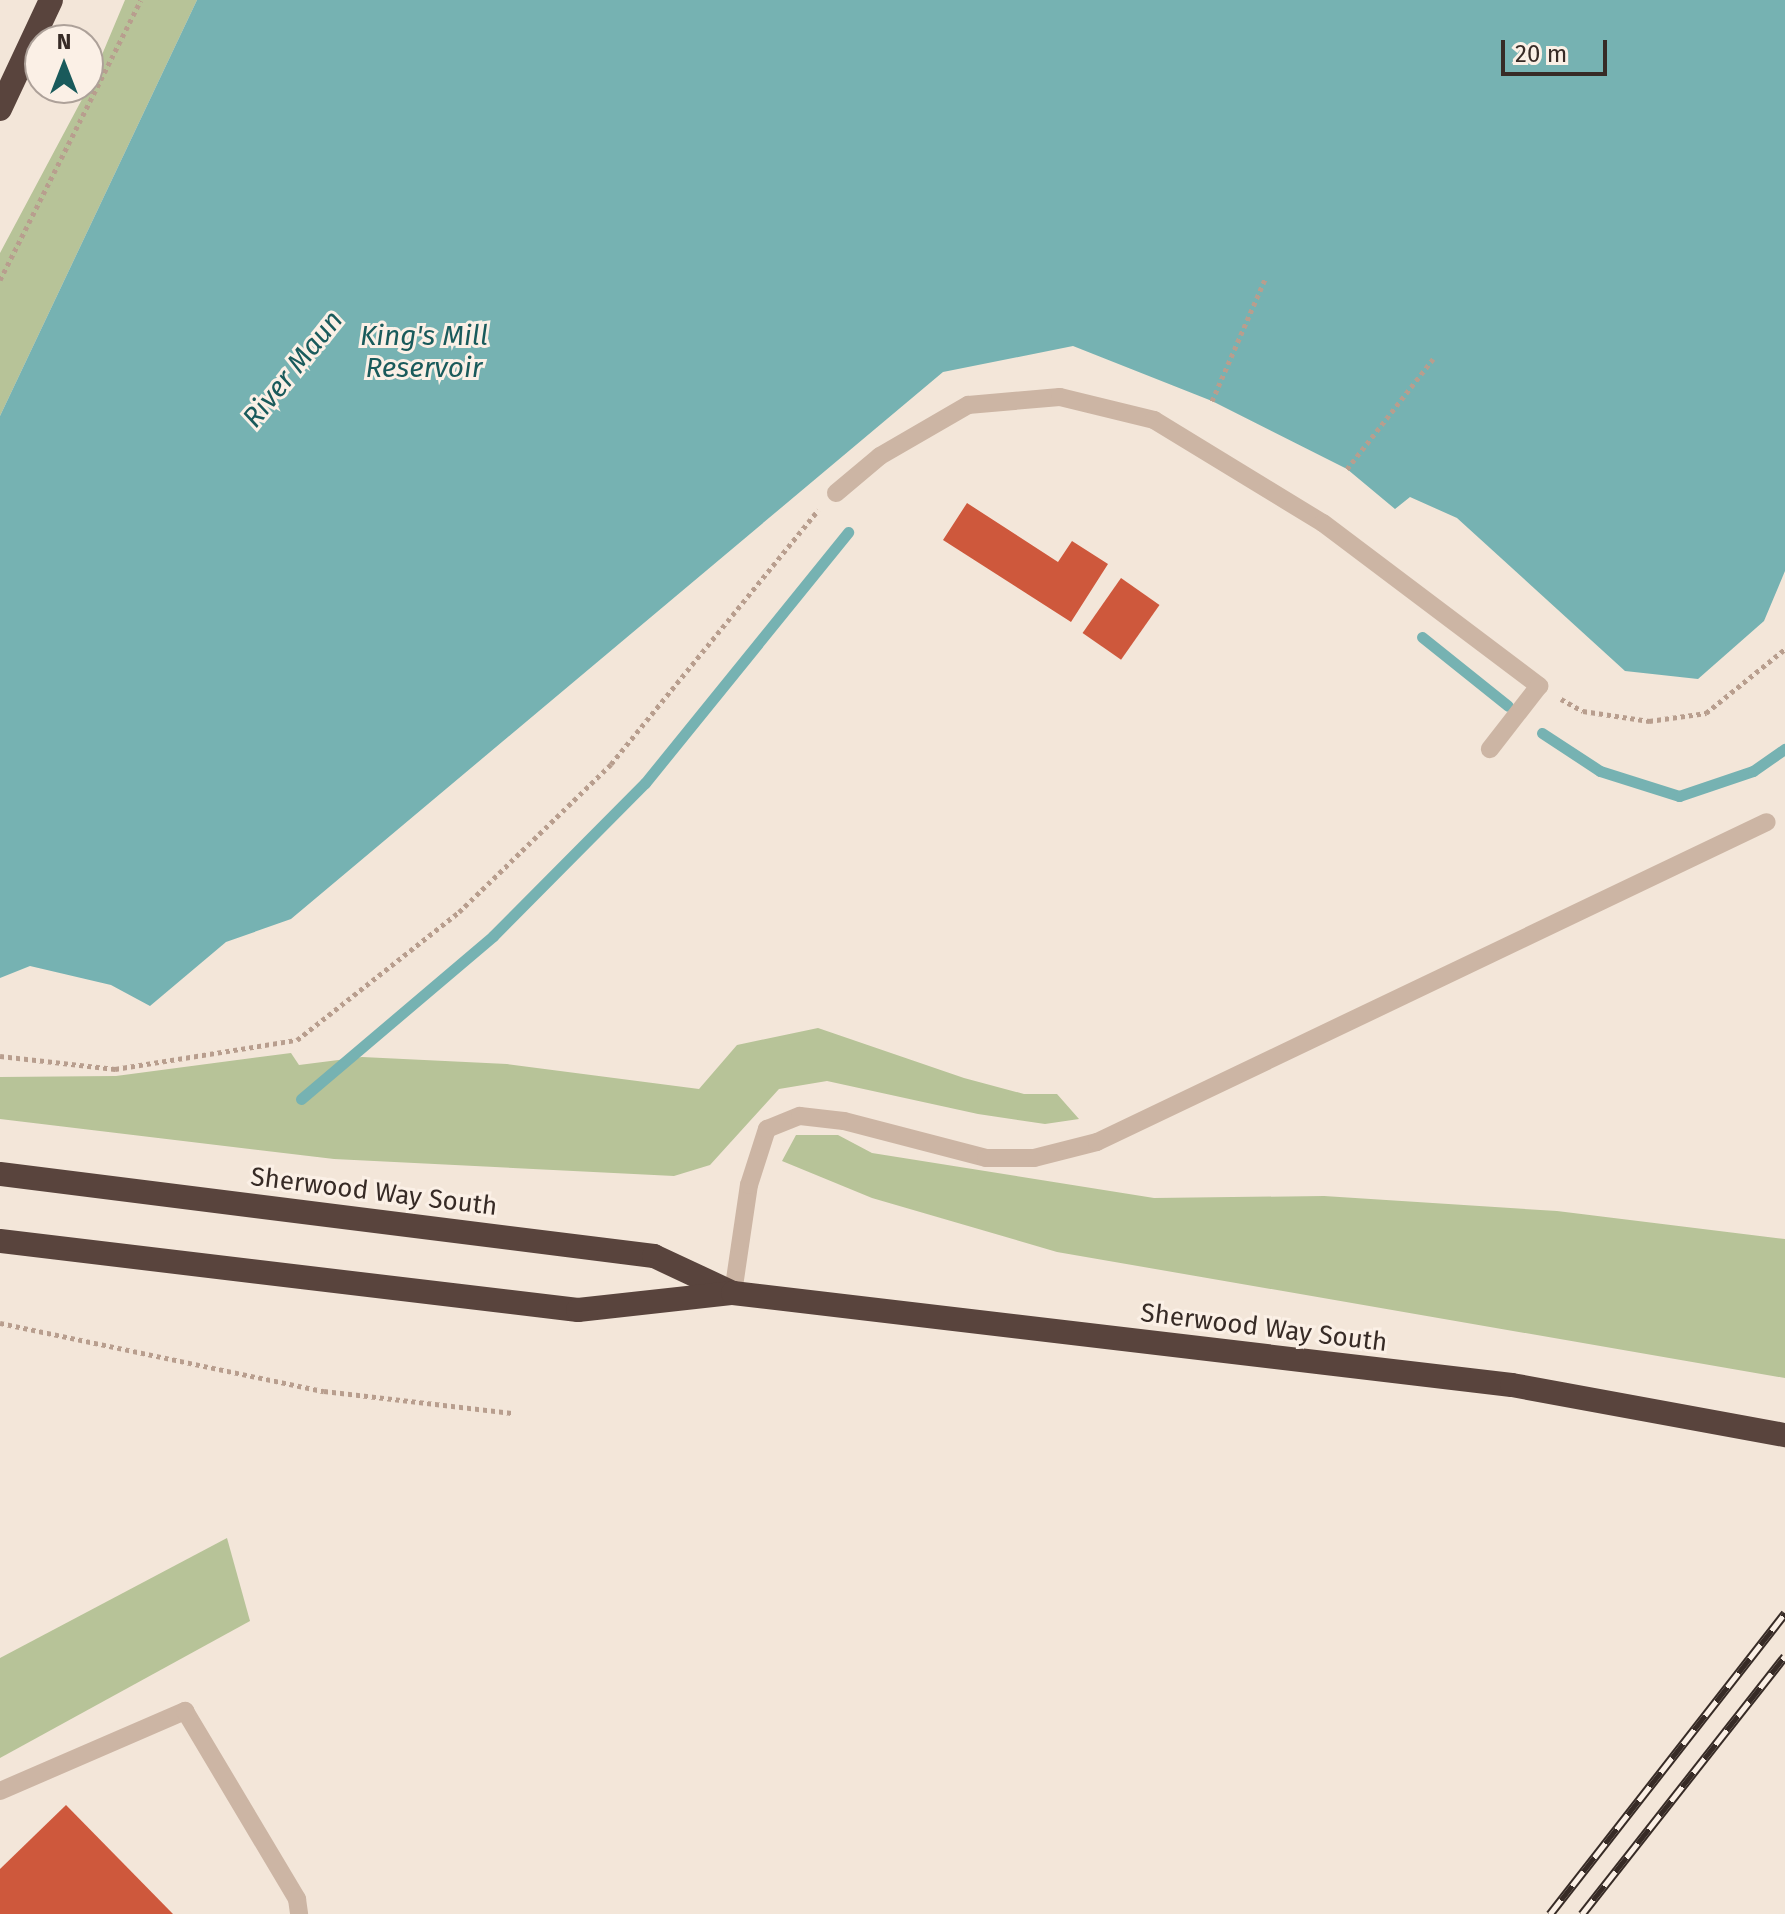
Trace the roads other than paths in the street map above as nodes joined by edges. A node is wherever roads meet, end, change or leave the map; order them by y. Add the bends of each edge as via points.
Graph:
1 (51, 0) edge
2 (0, 109) edge
3 (836, 493) road end
4 (1490, 749) dead end
5 (1767, 822) dead end
6 (6, 1175) edge
7 (1, 1242) edge
8 (733, 1293) junction
9 (1785, 1435) edge
10 (0, 1791) edge
11 (299, 1914) edge

1 - 2 highway
3 - 4 lane via 880,456 968,405 1060,397 1154,420 1323,523 1539,686
5 - 8 lane via 1469,949 1097,1142 1034,1158 986,1158 830,1119 800,1116 767,1129 749,1185
6 - 8 highway, Sherwood Way South via 654,1256
7 - 8 highway, Sherwood Way South via 578,1310
8 - 9 highway, Sherwood Way South via 1512,1385
10 - 11 lane via 185,1711 297,1899

